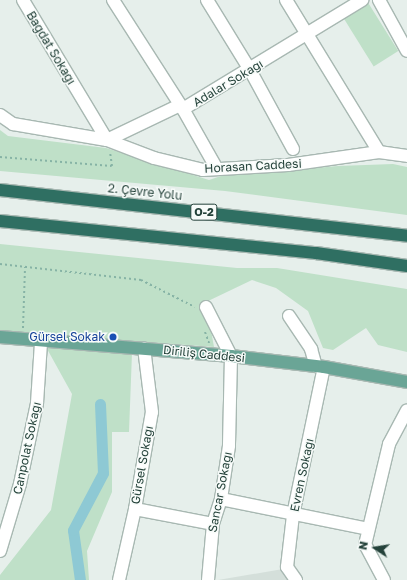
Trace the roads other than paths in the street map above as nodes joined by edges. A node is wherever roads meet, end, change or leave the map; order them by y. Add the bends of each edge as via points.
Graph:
1 (23, 0) edge
2 (113, 0) edge
3 (207, 0) edge
4 (286, 0) edge
5 (362, 0) edge
6 (379, 0) edge
7 (307, 34) junction
8 (407, 51) edge
9 (250, 70) junction
10 (182, 107) junction
11 (0, 115) edge
12 (107, 140) junction
13 (293, 149) dead end
14 (379, 152) junction
15 (407, 156) edge
16 (217, 169) junction
17 (0, 190) edge
18 (0, 221) edge
19 (407, 236) edge
20 (407, 266) edge
21 (202, 310) road end
22 (289, 316) dead end
23 (0, 337) edge
24 (40, 342) junction
25 (144, 348) junction
26 (231, 356) junction
27 (320, 367) junction
28 (407, 382) edge
29 (407, 410) edge
30 (221, 499) junction
31 (135, 509) junction
32 (293, 515) junction
33 (213, 524) junction
34 (368, 529) junction
35 (0, 551) edge
36 (118, 580) edge
37 (208, 580) edge
38 (296, 580) edge
39 (384, 580) edge

1 - 12 street, Bağdat Sokağı
2 - 10 street, Adalar Sokağı
3 - 9 street
4 - 7 street
5 - 7 street, Adalar Sokağı
6 - 8 street
7 - 9 street, Adalar Sokağı
7 - 14 street
9 - 10 street, Adalar Sokağı
9 - 13 street
10 - 12 street
10 - 16 street
11 - 12 street, Horasan Caddesi via 13,124
12 - 16 street, Horasan Caddesi via 154,158 203,170
14 - 15 street, Horasan Caddesi
14 - 16 street, Horasan Caddesi via 288,165
17 - 19 highway, 2. Çevre Yolu / O-2
18 - 20 highway via 316,253
21 - 26 street
22 - 27 street
23 - 24 main road, Diriliş Caddesi
24 - 25 main road, Diriliş Caddesi
24 - 35 street, Canpolat Sokağı via 37,403 20,484
25 - 26 main road, Diriliş Caddesi
25 - 31 street, Gürsel Sokağı via 152,412
26 - 27 main road, Diriliş Caddesi
26 - 30 street, Sancar Sokağı via 229,446
27 - 28 main road, Diriliş Caddesi
27 - 32 street, Evren Sokağı
29 - 34 street via 388,444
30 - 32 street
30 - 33 street, Sancar Sokağı
31 - 33 street
31 - 36 street, Gürsel Sokağı
32 - 34 street
32 - 38 street, Evren Sokağı via 286,567
33 - 37 street, Sancar Sokağı
34 - 39 street via 365,545

